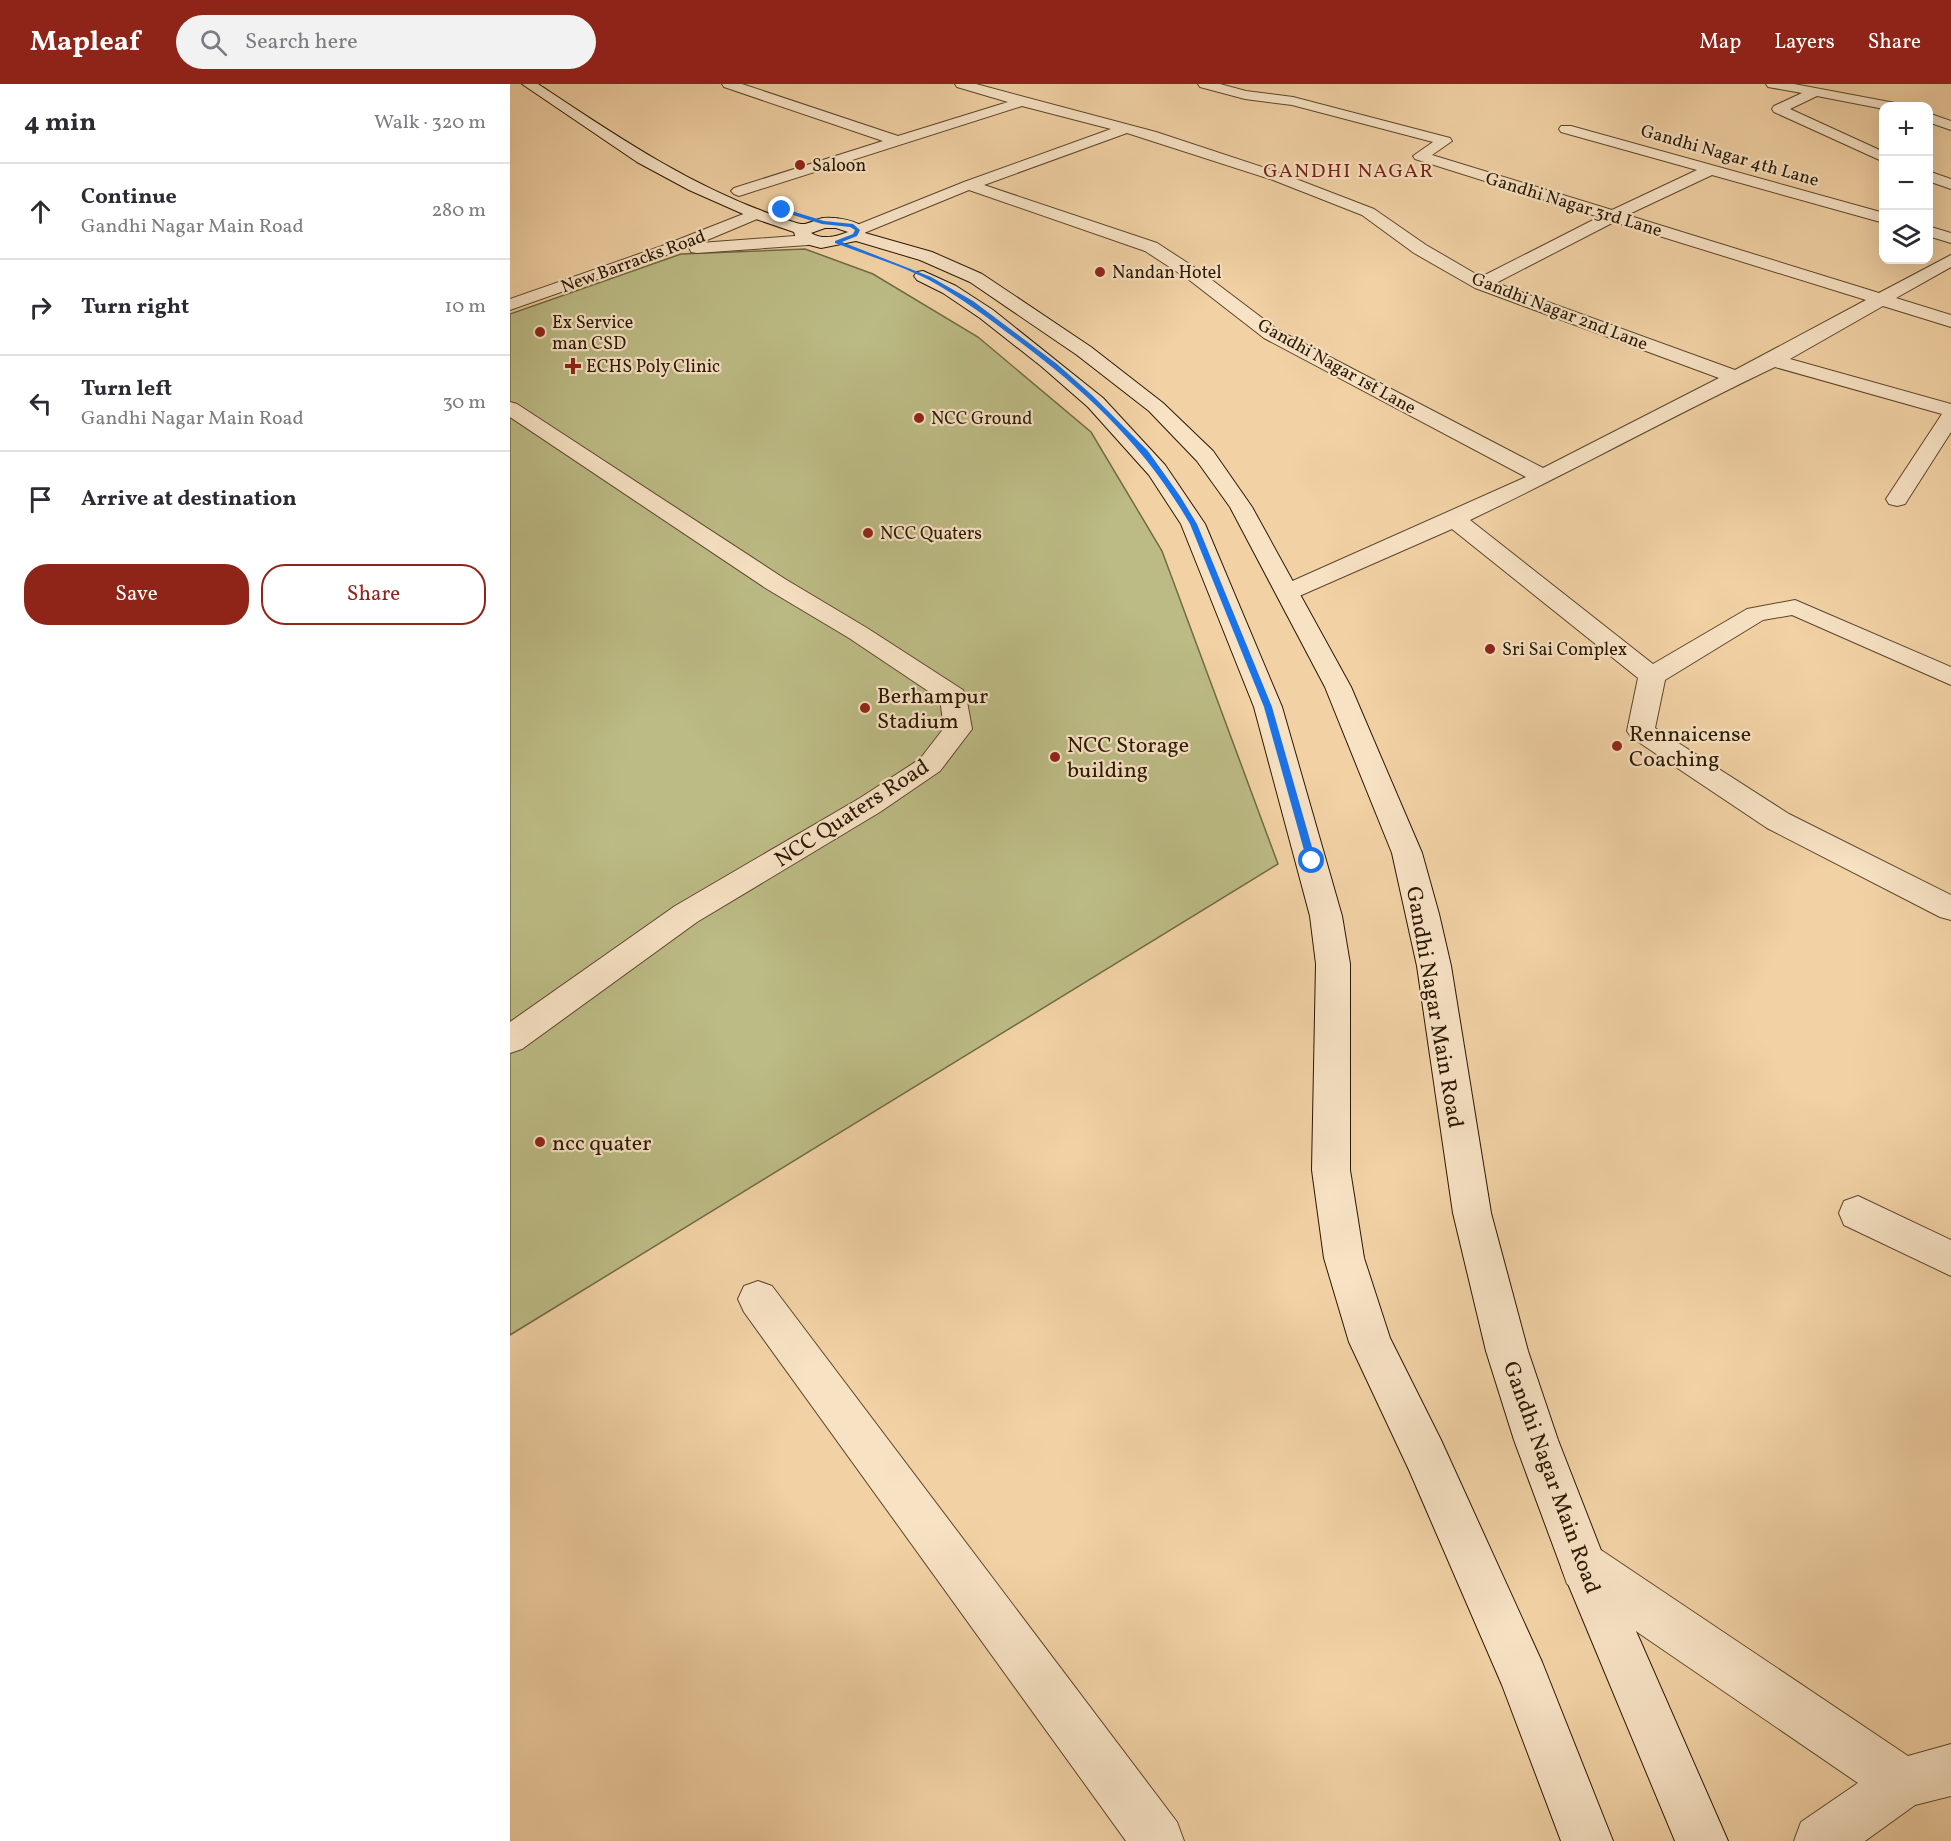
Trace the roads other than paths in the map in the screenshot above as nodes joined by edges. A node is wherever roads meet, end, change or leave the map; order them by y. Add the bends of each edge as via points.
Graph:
1 (529, 84) edge
2 (550, 84) edge
3 (729, 84) edge
4 (962, 84) edge
5 (1205, 84) edge
6 (1773, 84) edge
7 (1012, 87) dead end
8 (1880, 92) dead end
9 (991, 93) junction
10 (1813, 93) junction
11 (1861, 99) junction
12 (1022, 102) junction
13 (1879, 103) edge
14 (601, 114) dead end
15 (1933, 119) edge
16 (1951, 126) edge
17 (1125, 129) junction
18 (1566, 129) dead end
19 (897, 141) junction
20 (665, 154) dead end
21 (1880, 156) edge
22 (1712, 169) junction
23 (696, 171) dead end
24 (1933, 177) edge
25 (1951, 184) edge
26 (969, 185) junction
27 (756, 214) junction
28 (1613, 216) junction
29 (1879, 217) edge
30 (1933, 232) edge
31 (831, 233) junction
32 (1951, 238) edge
33 (668, 250) junction
34 (1951, 260) edge
35 (1481, 284) junction
36 (1879, 300) junction
37 (510, 305) edge
38 (1951, 321) edge
39 (1773, 360) junction
40 (1735, 377) junction
41 (510, 408) edge
42 (1951, 410) edge
43 (1951, 416) edge
44 (1543, 477) junction
45 (1897, 499) dead end
46 (1454, 519) junction
47 (1288, 592) junction
48 (1652, 676) junction
49 (1951, 677) edge
50 (1951, 909) edge
51 (510, 1040) edge
52 (1858, 1213) dead end
53 (1951, 1259) edge
54 (758, 1299) dead end
55 (1584, 1567) junction
56 (1951, 1770) edge
57 (1903, 1783) junction
58 (1158, 1841) edge
59 (1587, 1841) edge
60 (1702, 1841) edge
61 (1820, 1841) edge

1 - 27 street, Gandhi Nagar Main Road via 642,159
2 - 14 street
3 - 19 street
4 - 9 street, Gandhi Nagar 2nd Lane
5 - 28 street, Gandhi Nagar 3rd Lane via 1245,95 1293,101 1445,141 1420,156
6 - 10 street
7 - 9 street
8 - 11 street
9 - 12 street, Gandhi Nagar 2nd Lane
10 - 11 street
10 - 21 street via 1779,109
11 - 13 street
12 - 17 street, Gandhi Nagar 2nd Lane
12 - 19 street
15 - 16 street
17 - 26 street
17 - 35 street, Gandhi Nagar 2nd Lane via 1278,177 1368,212 1420,249
18 - 22 street, Gandhi Nagar 4th Lane
19 - 31 street, Gandhi Nagar Main Road via 734,188
20 - 23 street
22 - 28 street
22 - 29 street, Gandhi Nagar 4th Lane
24 - 25 street
26 - 31 street
26 - 44 street, Gandhi Nagar 1st Lane via 1151,247 1271,334
27 - 31 street, Gandhi Nagar Main Road
27 - 33 street, New Barracks Road
28 - 35 street
28 - 36 street, Gandhi Nagar 3rd Lane
30 - 32 street
31 - 33 street
31 - 47 street, Gandhi Nagar Main Road via 926,256 976,278 1084,351 1156,407 1205,456 1223,481
31 - 59 street, Gandhi Nagar Main Road via 955,292 1055,366 1146,453 1193,524 1268,707 1326,916 1333,964 1331,1170 1344,1258 1370,1342 1525,1679
33 - 37 street, New Barracks Road
34 - 36 street
35 - 40 street, Gandhi Nagar 2nd Lane
36 - 38 street, Gandhi Nagar 3rd Lane
36 - 39 street
39 - 40 street
39 - 42 street
40 - 44 street
41 - 51 street, NCC Quaters Road via 953,696 957,729 930,765 686,914
43 - 45 street
44 - 46 street
46 - 47 street
46 - 48 street
47 - 55 street, Gandhi Nagar Main Road via 1338,687 1407,853 1434,966 1472,1213 1506,1352
48 - 49 street via 1755,614 1796,607
48 - 50 street via 1641,731 1778,821
52 - 53 street
54 - 58 street
55 - 57 street
55 - 60 street, Gandhi Nagar Main Road
56 - 57 street
57 - 61 street

